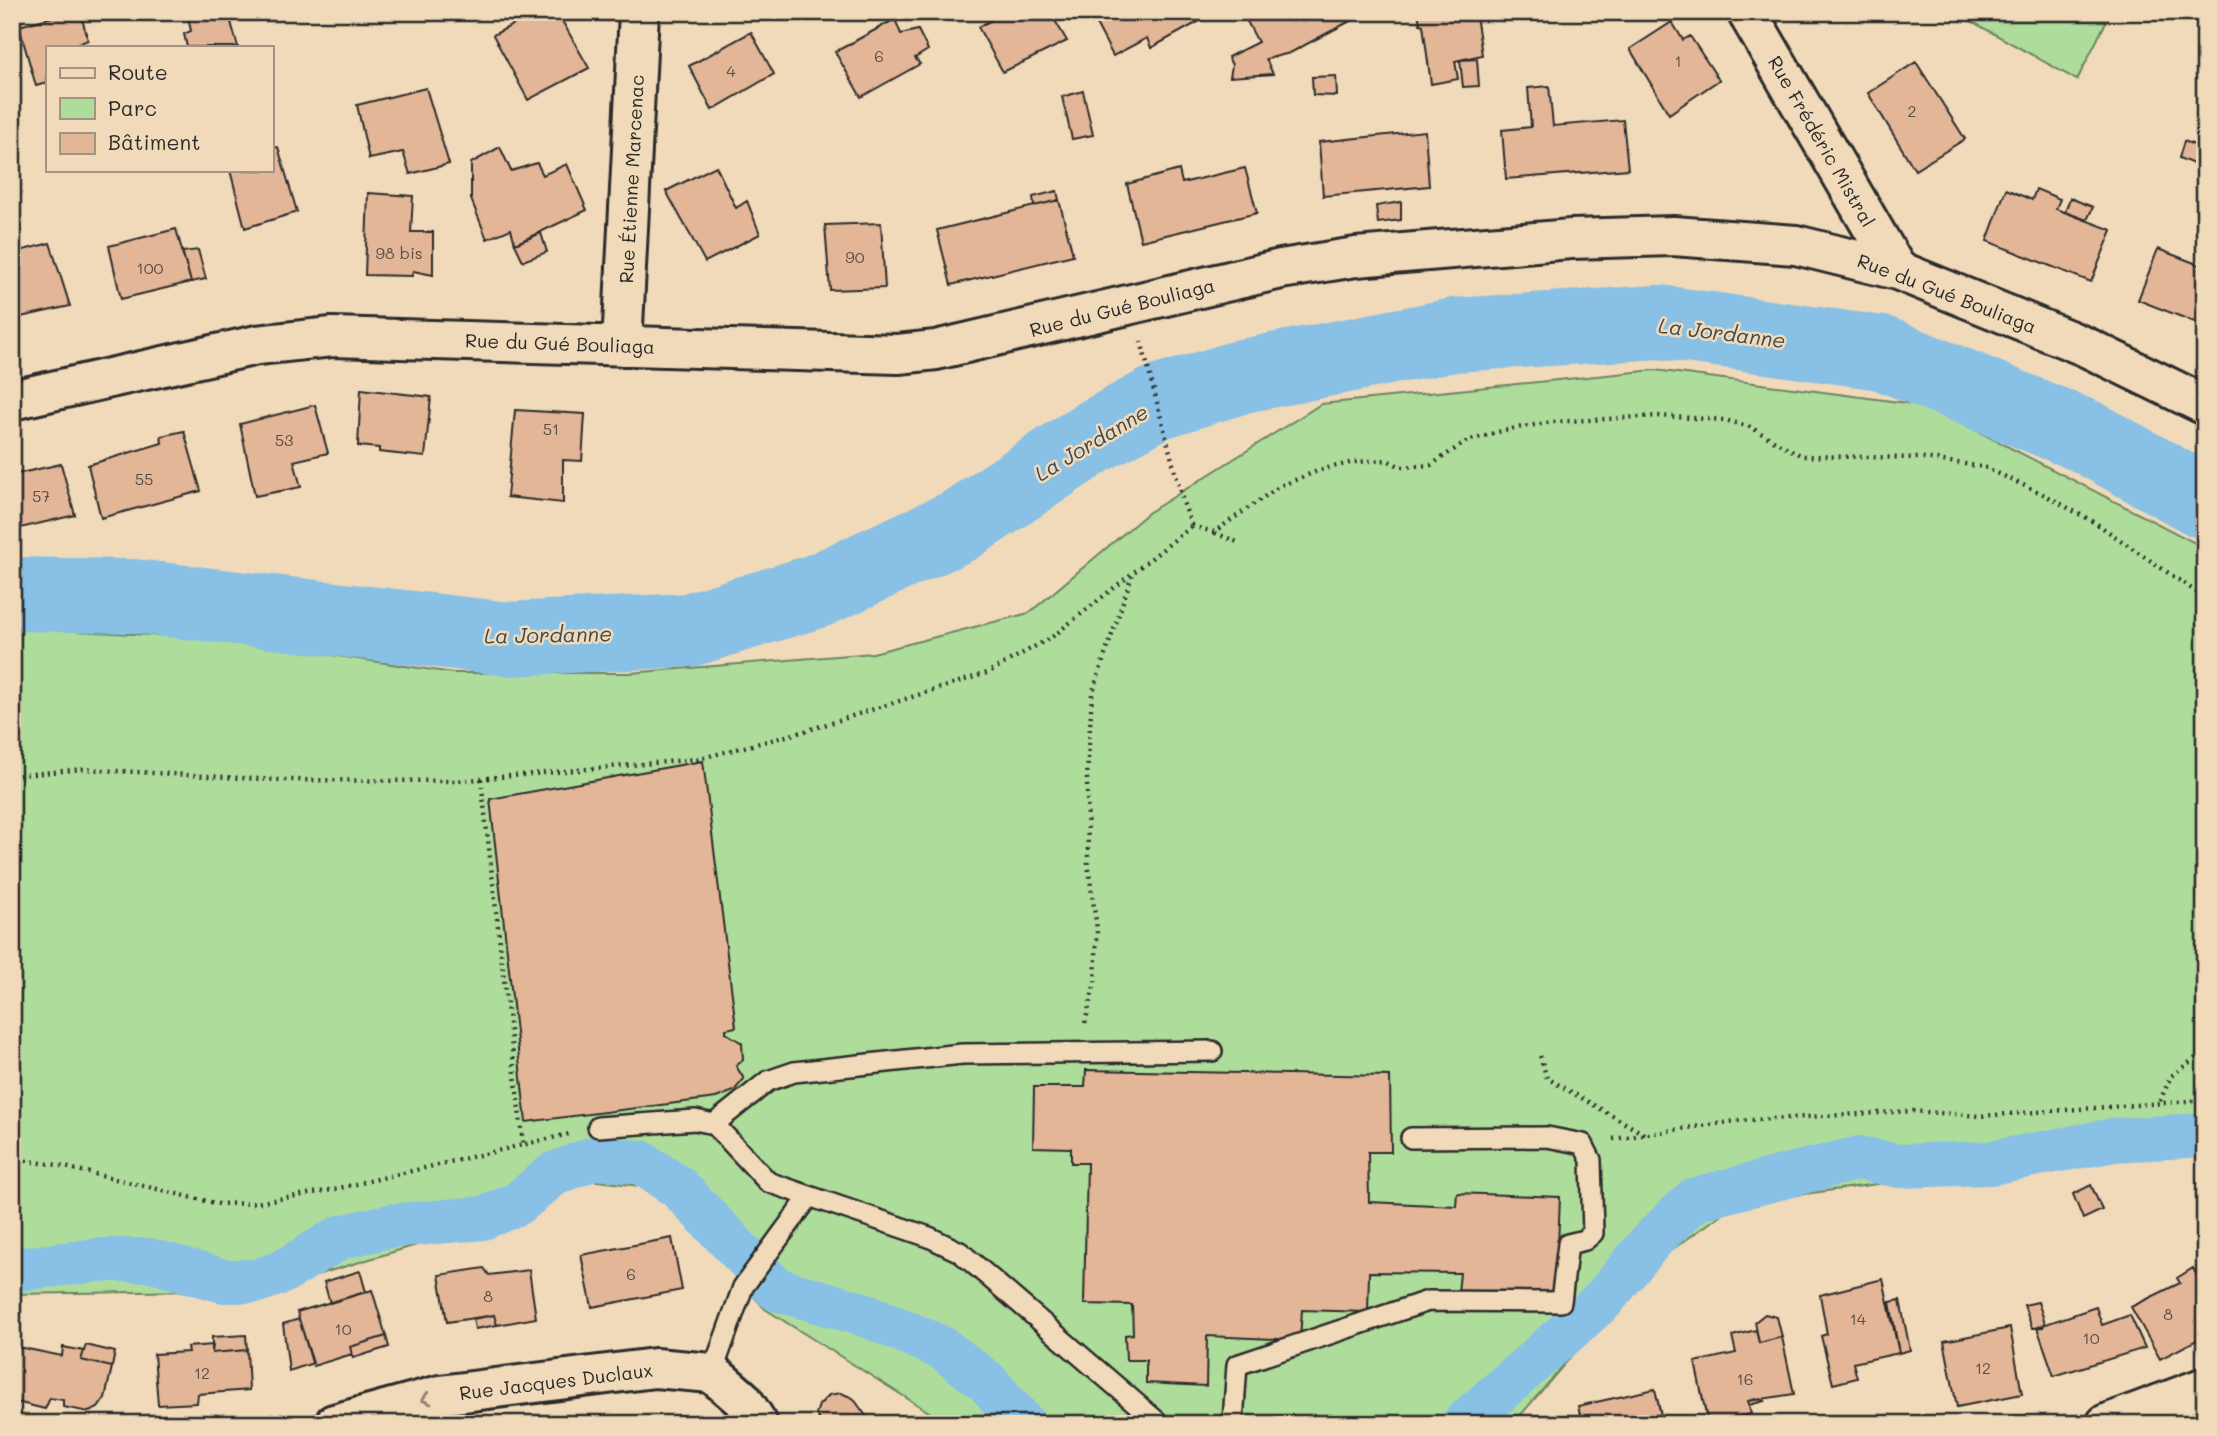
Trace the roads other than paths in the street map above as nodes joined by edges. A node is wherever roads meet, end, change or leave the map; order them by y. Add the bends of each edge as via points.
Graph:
1 (639, 12) edge
2 (1748, 12) edge
3 (1897, 270) junction
4 (622, 346) junction
5 (12, 400) edge
6 (2205, 405) edge
7 (1212, 1051) dead end
8 (714, 1124) junction
9 (598, 1127) road end
10 (1411, 1138) dead end
11 (809, 1197) junction
12 (712, 1373) junction
13 (2205, 1387) edge
14 (334, 1424) edge
15 (758, 1424) edge
16 (1160, 1424) edge
17 (1229, 1424) edge
18 (2106, 1424) edge

1 - 4 street, Rue Étienne Marcenac
2 - 3 street, Rue Frédéric Mistral
3 - 4 street, Rue du Gué Bouliaga via 1808,247 1740,240 1673,236 1571,239 1415,250 1281,269 936,350 898,354
3 - 6 street, Rue du Gué Bouliaga via 2086,347
4 - 5 street, Rue du Gué Bouliaga via 372,336 296,339 187,358
7 - 8 lane via 962,1054 794,1072 768,1081
8 - 9 lane via 695,1120
8 - 11 lane via 768,1182
10 - 17 lane via 1547,1137 1583,1144 1591,1160 1593,1233 1568,1244 1561,1302 1428,1301 1237,1365 1233,1421
11 - 12 lane via 743,1287
11 - 16 lane via 960,1252
12 -> 14 street, Rue Jacques Duclaux via 655,1368 440,1395
12 - 15 street via 742,1399
13 - 18 street

